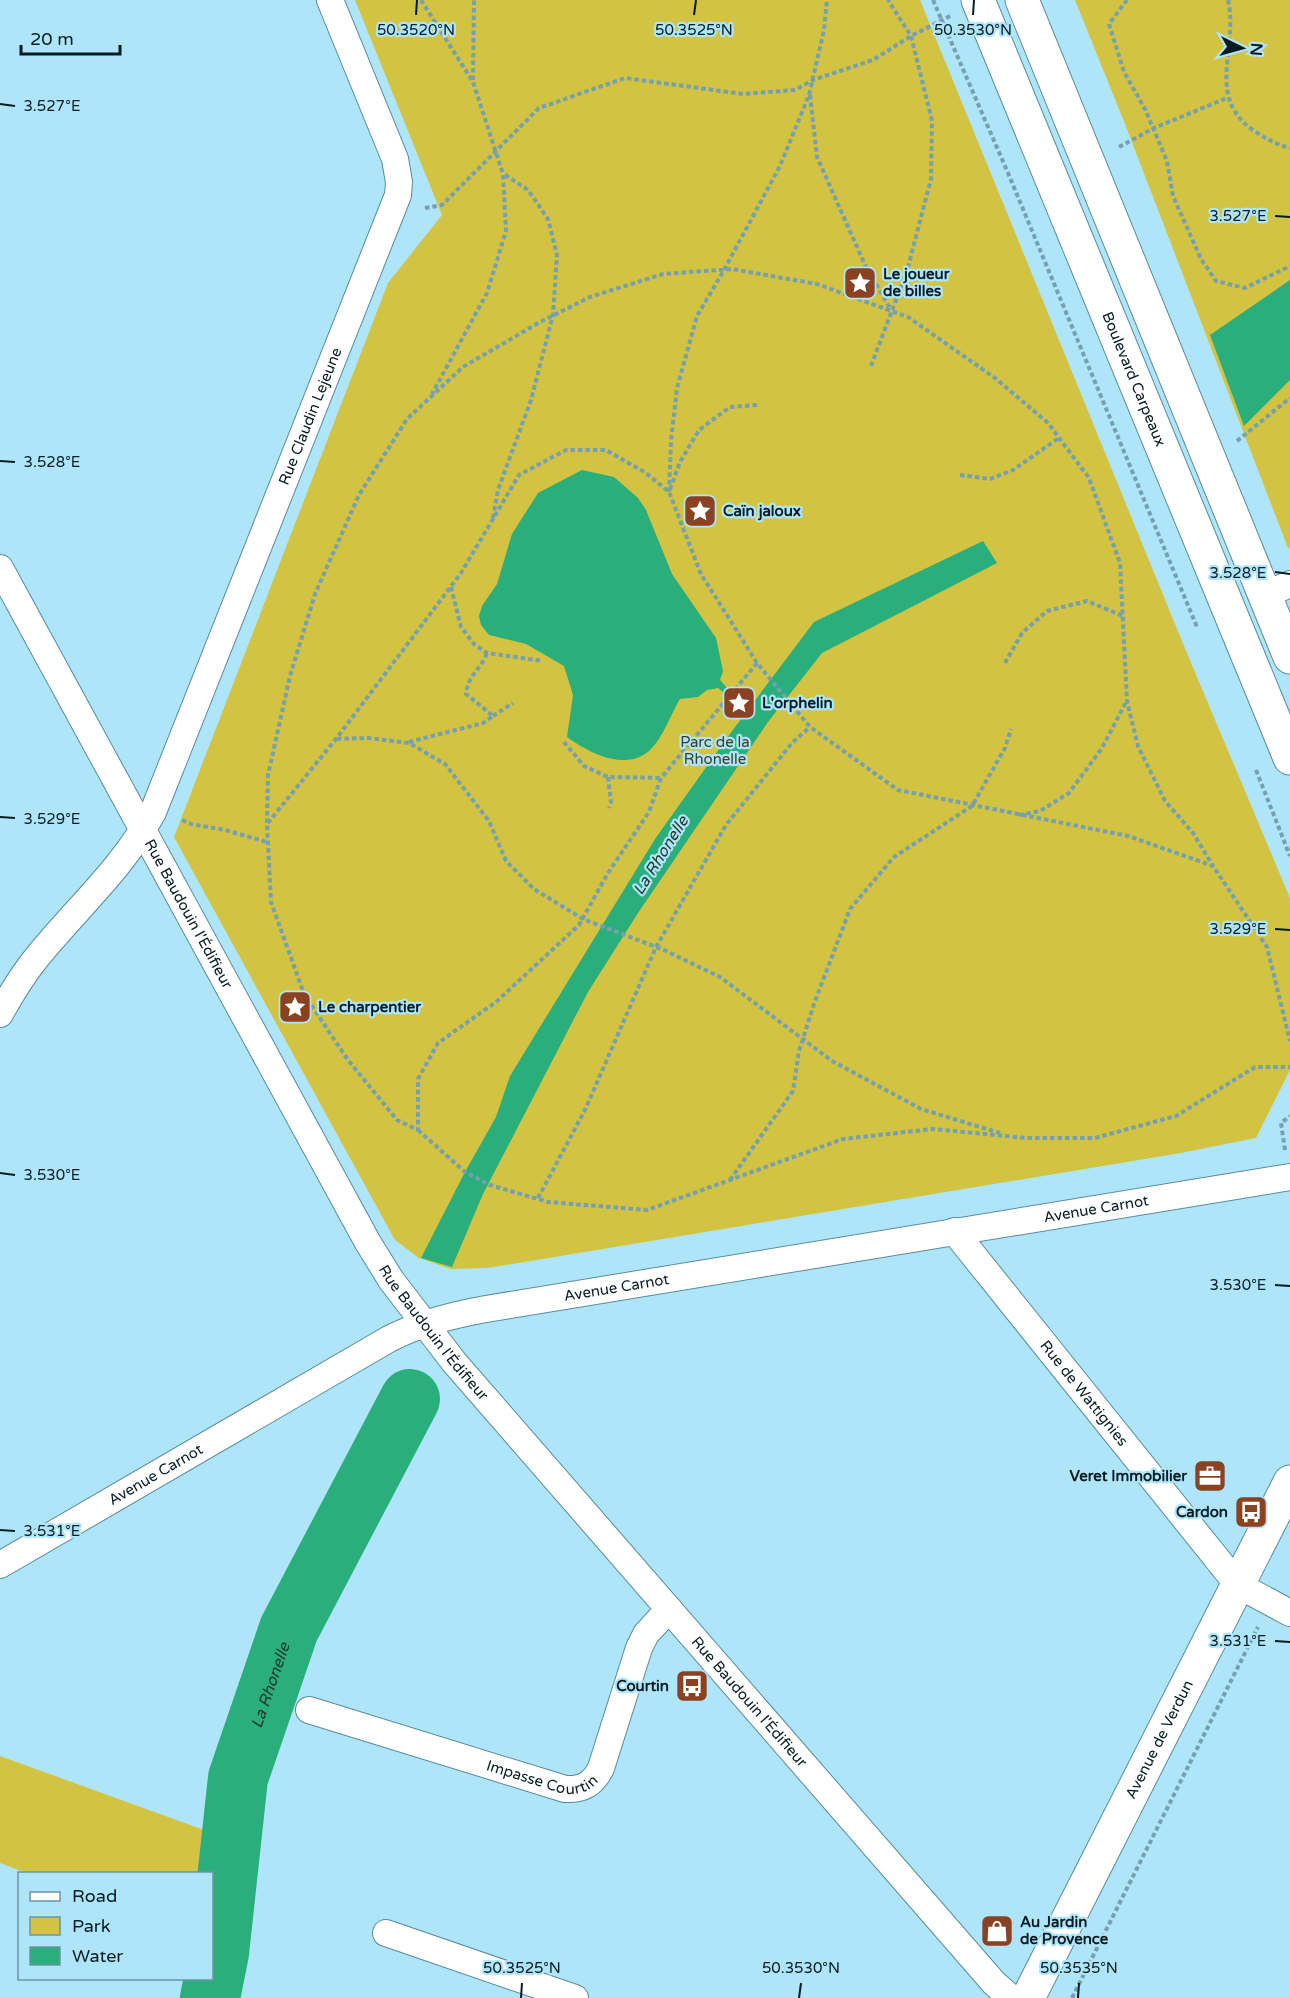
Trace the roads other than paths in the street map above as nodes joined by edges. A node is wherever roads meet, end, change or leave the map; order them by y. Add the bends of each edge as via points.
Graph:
1 (330, 0) edge
2 (979, 0) edge
3 (1022, 0) edge
4 (0, 568) edge
5 (1277, 590) edge
6 (1290, 657) edge
7 (1290, 758) edge
8 (143, 830) junction
9 (0, 1014) edge
10 (1290, 1177) edge
11 (954, 1232) junction
12 (423, 1324) junction
13 (1290, 1482) edge
14 (0, 1565) edge
15 (1238, 1586) junction
16 (1280, 1608) edge
17 (669, 1609) junction
18 (309, 1710) dead end
19 (386, 1933) dead end
20 (575, 1998) edge
21 (1011, 1998) edge
22 (1028, 1998) edge

1 - 8 street, Rue Claudin Lejeune via 395,159 399,182 391,214
2 - 7 main road, Boulevard Carpeaux
3 - 5 main road via 1211,463
4 - 8 street, Rue Baudouin l'Édifieur
5 - 6 main road
8 - 9 street, Rue Claudin Lejeune via 32,963
8 - 12 street, Rue Baudouin l'Édifieur via 377,1259
10 - 11 street, Avenue Carnot
11 - 12 street, Avenue Carnot via 486,1309
11 - 15 street, Rue de Wattignies
12 - 14 street, Avenue Carnot via 389,1339
12 - 17 street, Rue Baudouin l'Édifieur
13 - 15 main road, Avenue de Verdun
15 - 16 street
15 - 22 main road, Avenue de Verdun
17 - 18 street, Impasse Courtin via 639,1648 601,1768 583,1788 566,1789
17 - 21 street, Rue Baudouin l'Édifieur
19 - 20 street

